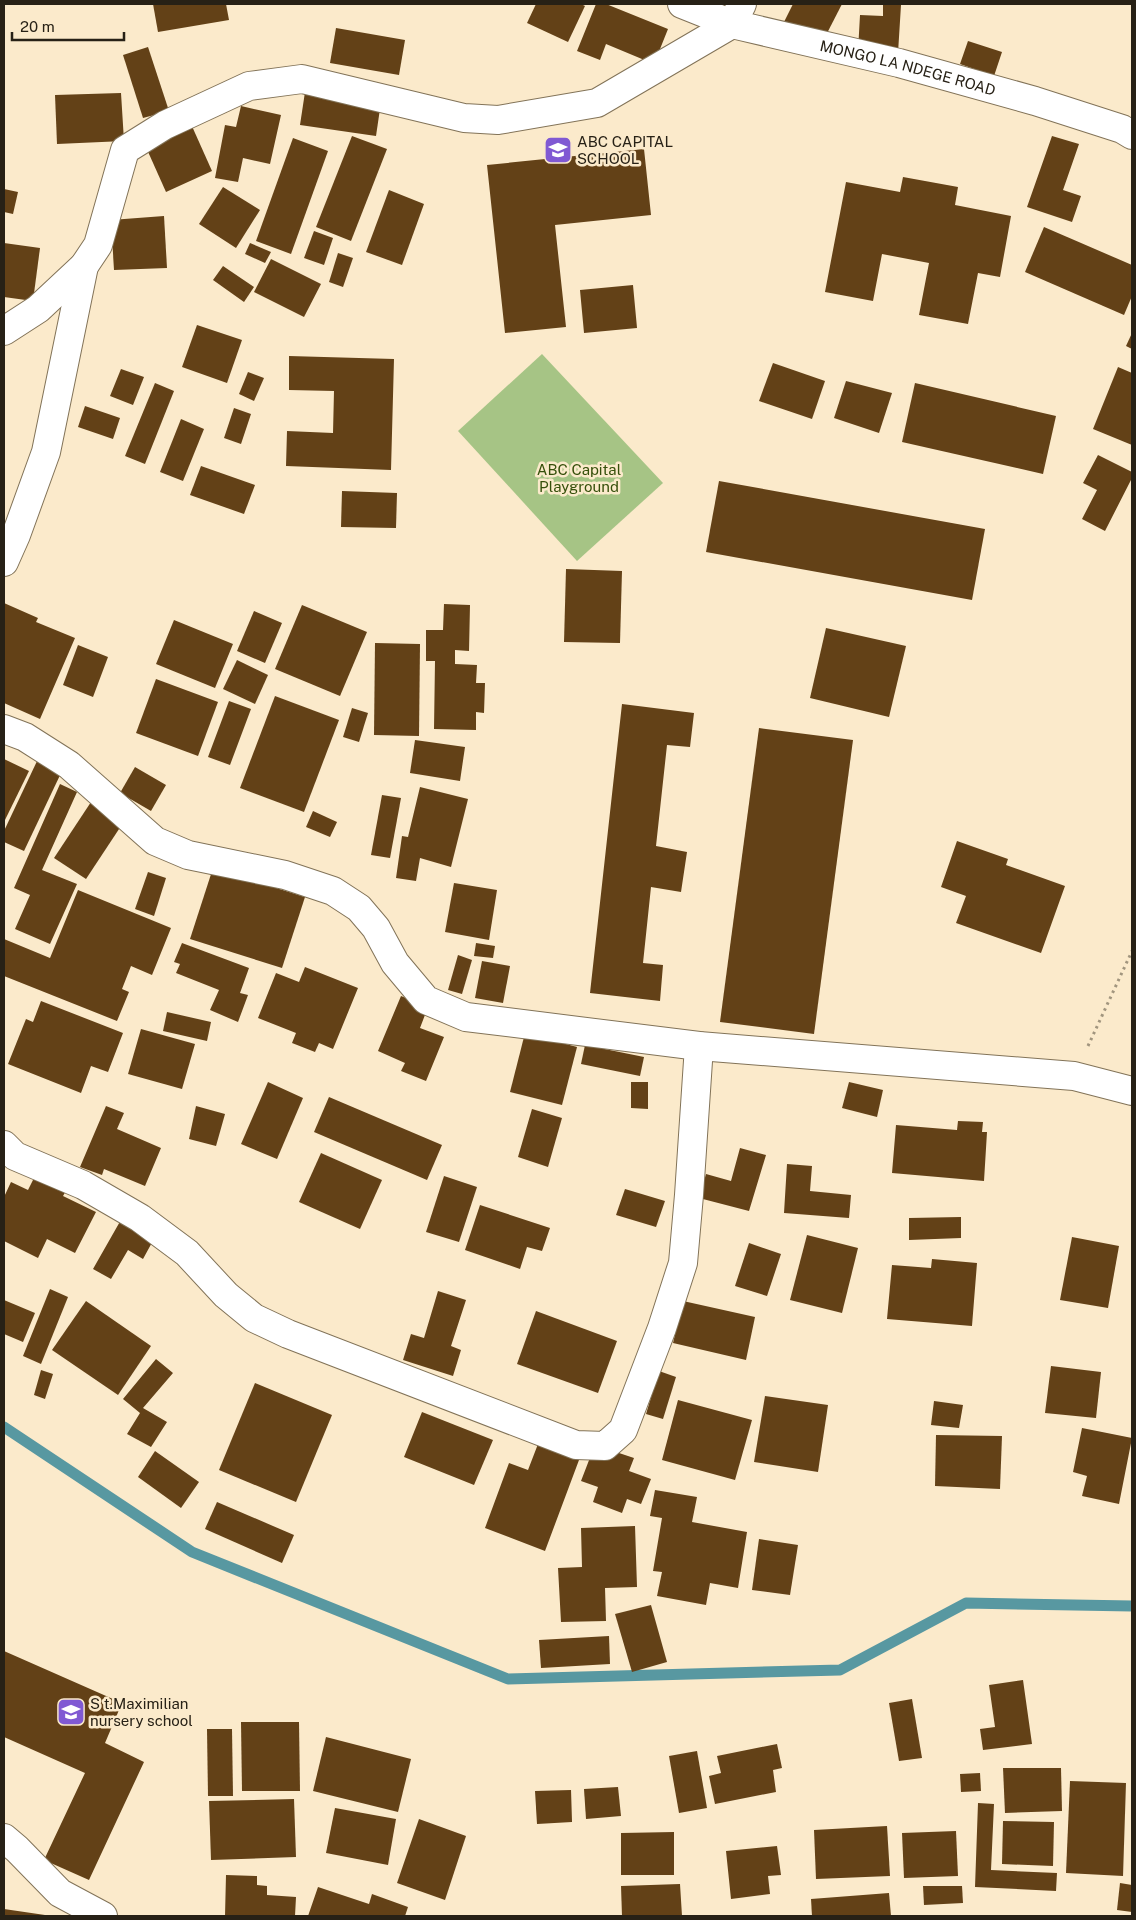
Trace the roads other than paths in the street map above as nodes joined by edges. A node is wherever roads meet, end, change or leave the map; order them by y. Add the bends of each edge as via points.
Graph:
1 (682, 4) edge
2 (737, 14) edge
3 (1132, 135) edge
4 (84, 266) junction
5 (4, 331) edge
6 (4, 562) edge
7 (4, 729) edge
8 (699, 1046) junction
9 (1132, 1091) edge
10 (4, 1145) edge
11 (4, 1838) edge
12 (102, 1916) edge

1 - 2 street, MONGO LA NDEGE ROAD
2 - 3 street, MONGO LA NDEGE ROAD via 1035,101
2 - 4 street via 597,103 498,120 464,118 302,79 249,86 165,125 125,150 98,245
4 - 5 street via 38,309
4 - 6 street via 46,452
7 - 8 street via 25,737 69,765 155,842 188,855 285,875 333,891 359,908 376,928 395,963 426,1000 466,1017
8 - 9 street via 1074,1076
8 - 10 street via 683,1263 623,1430 605,1446 576,1445 254,1318 226,1295 187,1253 140,1218 84,1185 15,1156
11 - 12 street via 60,1893

